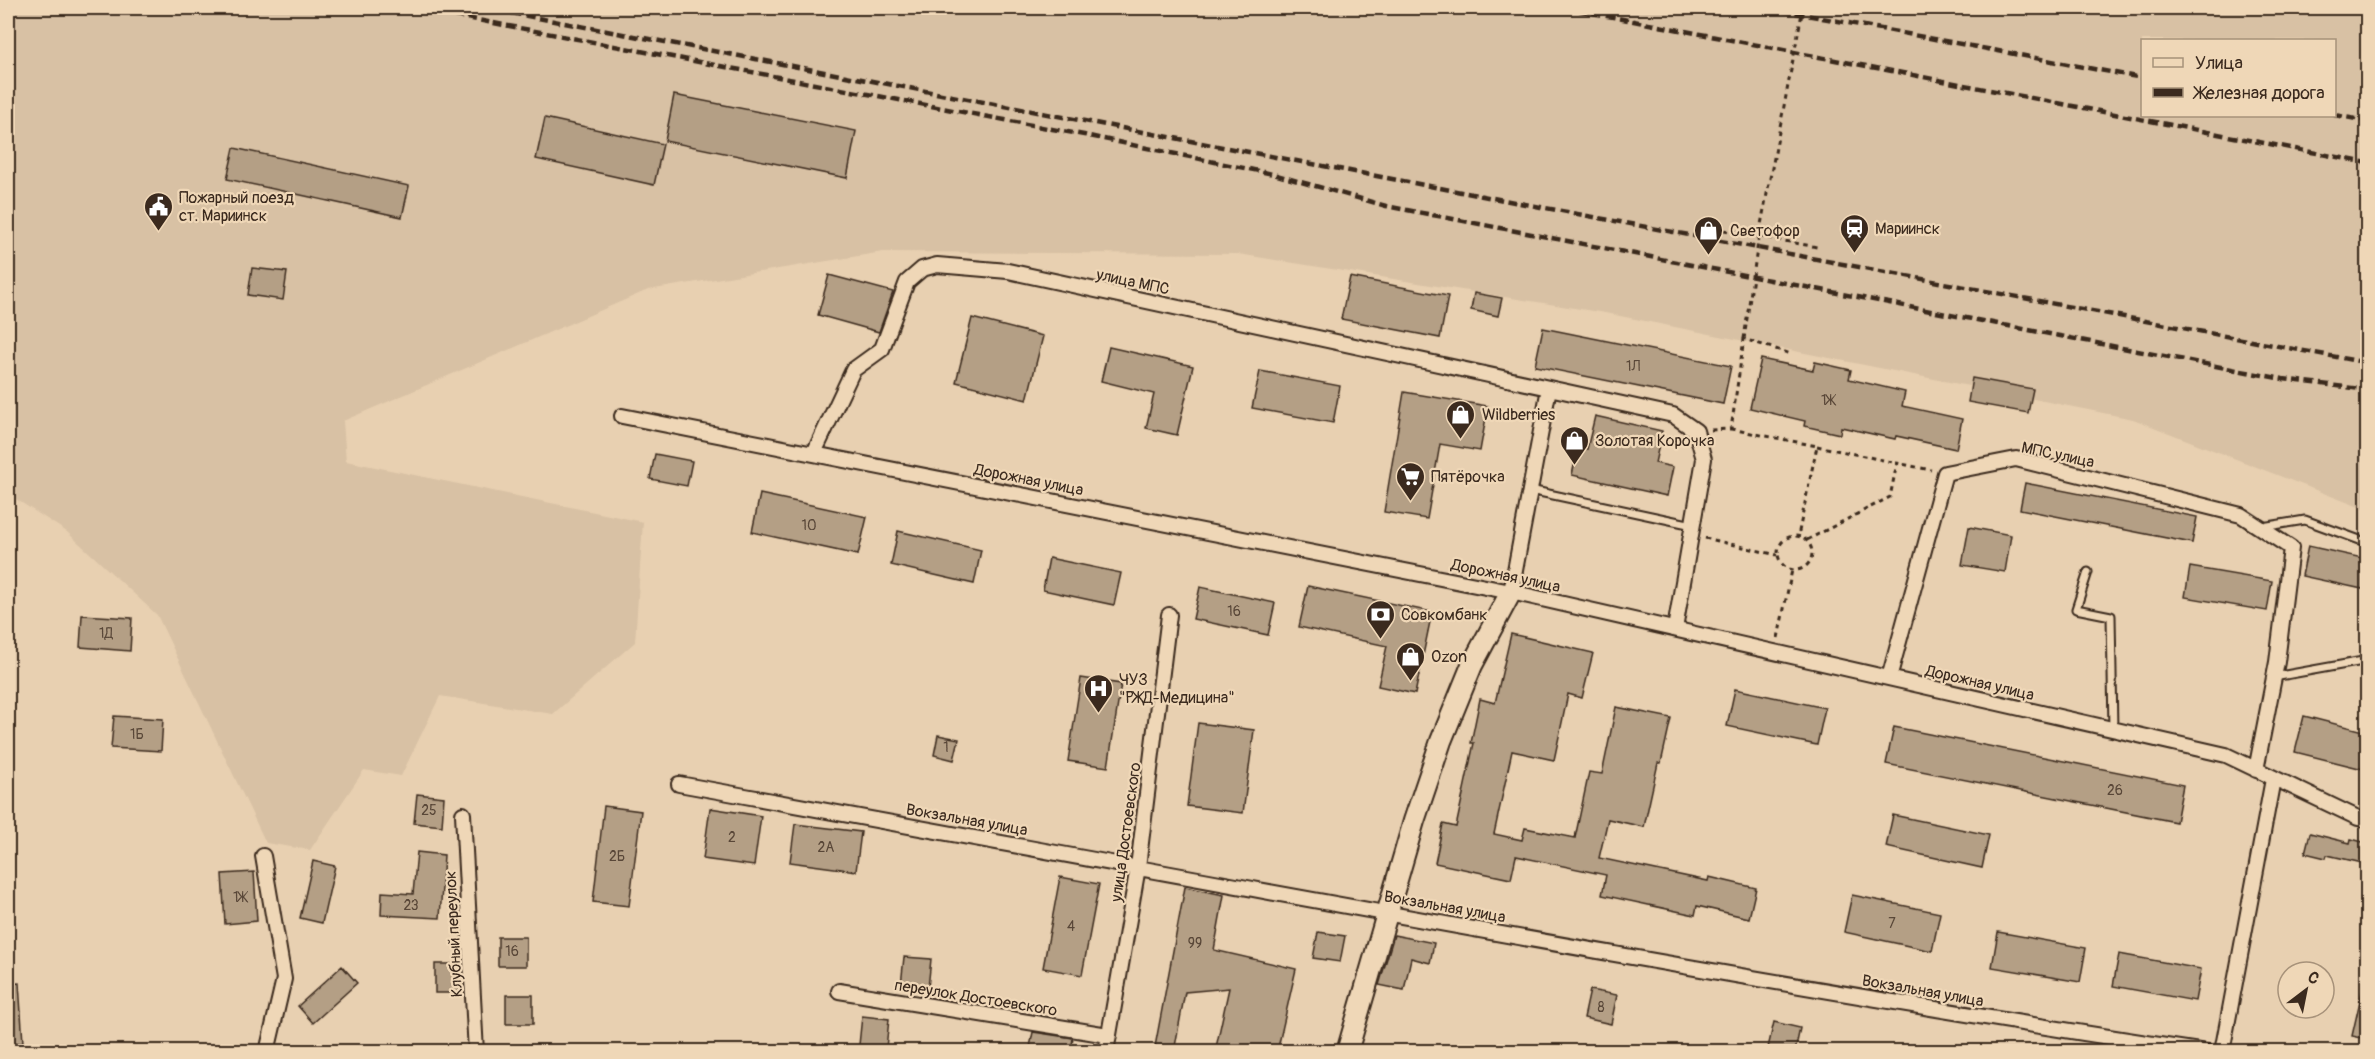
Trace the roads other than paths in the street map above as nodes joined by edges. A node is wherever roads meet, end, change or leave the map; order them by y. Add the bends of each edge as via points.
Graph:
1 (1550, 388) junction
2 (622, 416) dead end
3 (814, 453) junction
4 (1530, 490) junction
5 (2259, 527) junction
6 (1692, 530) junction
7 (2367, 543) edge
8 (2088, 572) dead end
9 (1510, 592) junction
10 (1169, 615) dead end
11 (1675, 629) junction
12 (2364, 660) dead end
13 (2274, 677) junction
14 (1889, 678) junction
15 (2113, 729) junction
16 (2256, 770) junction
17 (2273, 778) junction
18 (679, 784) dead end
19 (463, 814) dead end
20 (2367, 820) edge
21 (263, 856) dead end
22 (1138, 867) junction
23 (1387, 913) junction
24 (839, 991) dead end
25 (1108, 1035) junction
26 (267, 1052) edge
27 (476, 1052) edge
28 (1106, 1052) edge
29 (1347, 1052) edge
30 (2206, 1052) edge
31 (2222, 1052) edge

1 - 3 street, улица МПС via 1008,271 936,265 922,269 907,282 882,349 853,370
1 - 4 street
1 - 6 street, улица МПС via 1673,415 1696,431 1704,459
2 - 3 street, Дорожная улица
3 - 9 street, Дорожная улица
4 - 6 lane
4 - 9 street
5 - 7 lane via 2305,520
5 - 13 street, МПС улица via 2291,548
5 - 14 street, МПС улица via 2241,515 2016,459 1946,473
6 - 11 street
8 - 15 lane via 2076,609 2111,616
9 - 11 street, Дорожная улица
9 - 23 main road via 1472,665 1441,741
10 - 22 street, улица Достоевского
11 - 14 street, Дорожная улица
12 - 13 lane
13 - 16 street
14 - 15 street, Дорожная улица
15 - 16 street, Дорожная улица via 2226,755
16 - 17 street, Дорожная улица
17 - 20 street, Дорожная улица
17 - 31 street
18 - 22 street, Вокзальная улица
19 - 27 street, Клубный переулок
21 - 26 street via 284,979
22 - 23 street, Вокзальная улица
22 - 25 street, улица Достоевского
23 - 29 main road
23 - 30 street, Вокзальная улица via 1975,1016
24 - 25 street, переулок Достоевского
25 - 28 street, улица Достоевского

